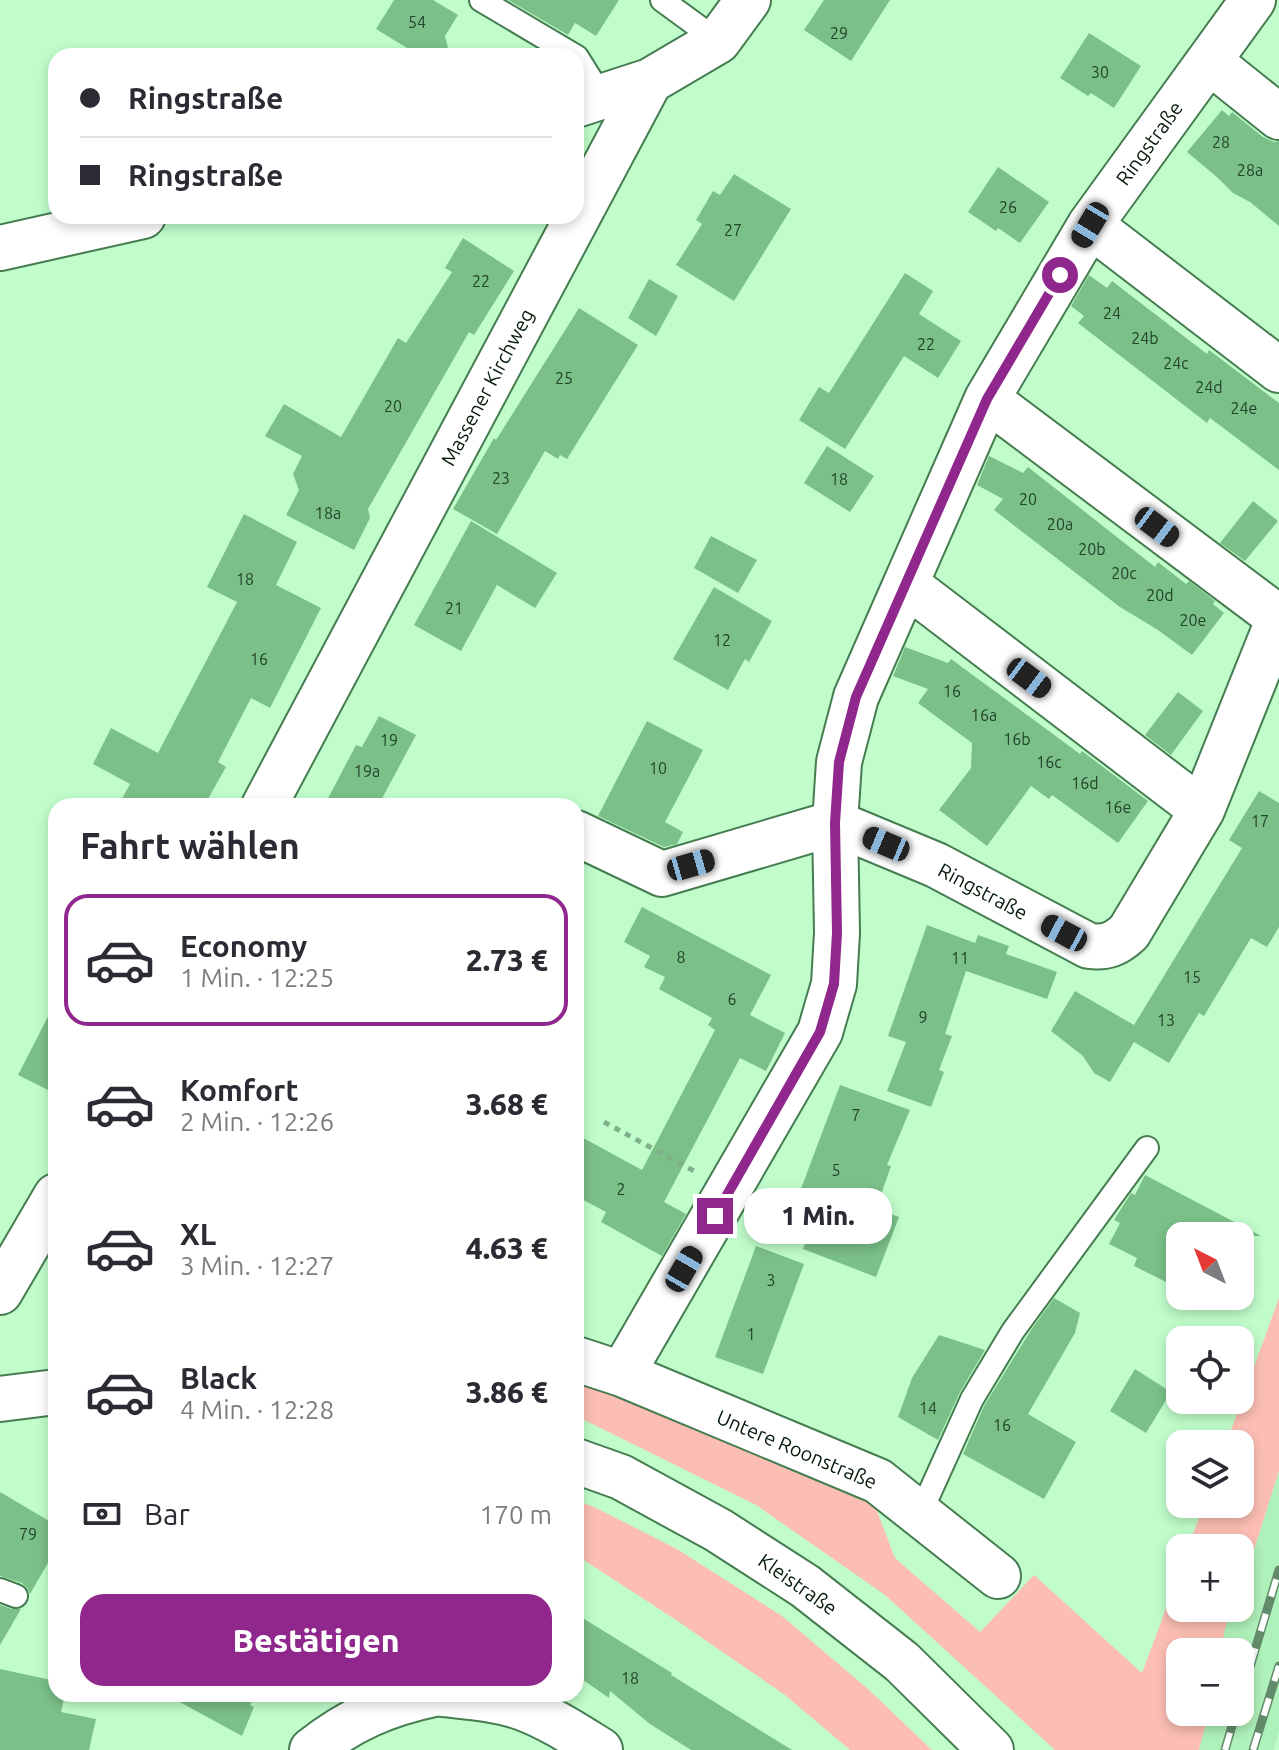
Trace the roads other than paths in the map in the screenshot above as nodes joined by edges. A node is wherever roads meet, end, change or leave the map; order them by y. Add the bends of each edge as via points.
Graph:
1 (481, 0) edge
2 (662, 0) edge
3 (748, 0) edge
4 (1253, 0) edge
5 (718, 41) junction
6 (562, 48) edge
7 (1209, 61) junction
8 (650, 81) junction
9 (589, 101) edge
10 (1279, 117) edge
11 (584, 205) edge
12 (107, 224) edge
13 (574, 224) edge
14 (1090, 225) junction
15 (0, 248) edge
16 (1279, 370) edge
17 (987, 399) junction
18 (906, 584) junction
19 (1279, 618) edge
20 (268, 798) edge
21 (1202, 810) junction
22 (835, 823) junction
23 (584, 837) edge
24 (1147, 1148) dead end
25 (48, 1210) edge
26 (0, 1292) edge
27 (584, 1362) edge
28 (622, 1374) junction
29 (48, 1393) edge
30 (0, 1399) edge
31 (584, 1464) edge
32 (920, 1514) junction
33 (998, 1576) dead end
34 (390, 1702) edge
35 (498, 1702) edge
36 (366, 1704) edge
37 (312, 1750) edge
38 (600, 1750) edge
39 (991, 1750) edge

1 - 6 lane
2 - 5 lane
3 - 5 street
4 - 7 street, Ringstraße
5 - 8 street
7 - 10 street
7 - 14 street, Ringstraße
8 - 9 street
8 - 11 street, Massener Kirchweg
12 - 15 street
13 - 20 street, Massener Kirchweg
14 - 16 street
14 - 17 street, Ringstraße
17 - 18 street, Ringstraße
17 - 19 street, Ringstraße
18 - 21 street
18 - 22 street, Ringstraße via 856,697 839,762
19 - 21 street, Ringstraße
21 - 22 street, Ringstraße via 1129,932 1104,947 1089,946 936,865
22 - 23 street via 662,874
22 - 28 street, Ringstraße via 834,984 820,1032
24 - 32 lane via 1013,1331 972,1399
25 - 26 street
27 - 28 street, Untere Roonstraße
28 - 32 street, Untere Roonstraße via 878,1481
29 - 30 street
31 - 39 street, Kleistraße via 621,1477 718,1530 805,1586 902,1662
32 - 33 street, Untere Roonstraße
34 - 36 street
35 - 38 street via 523,1708
36 - 37 street

